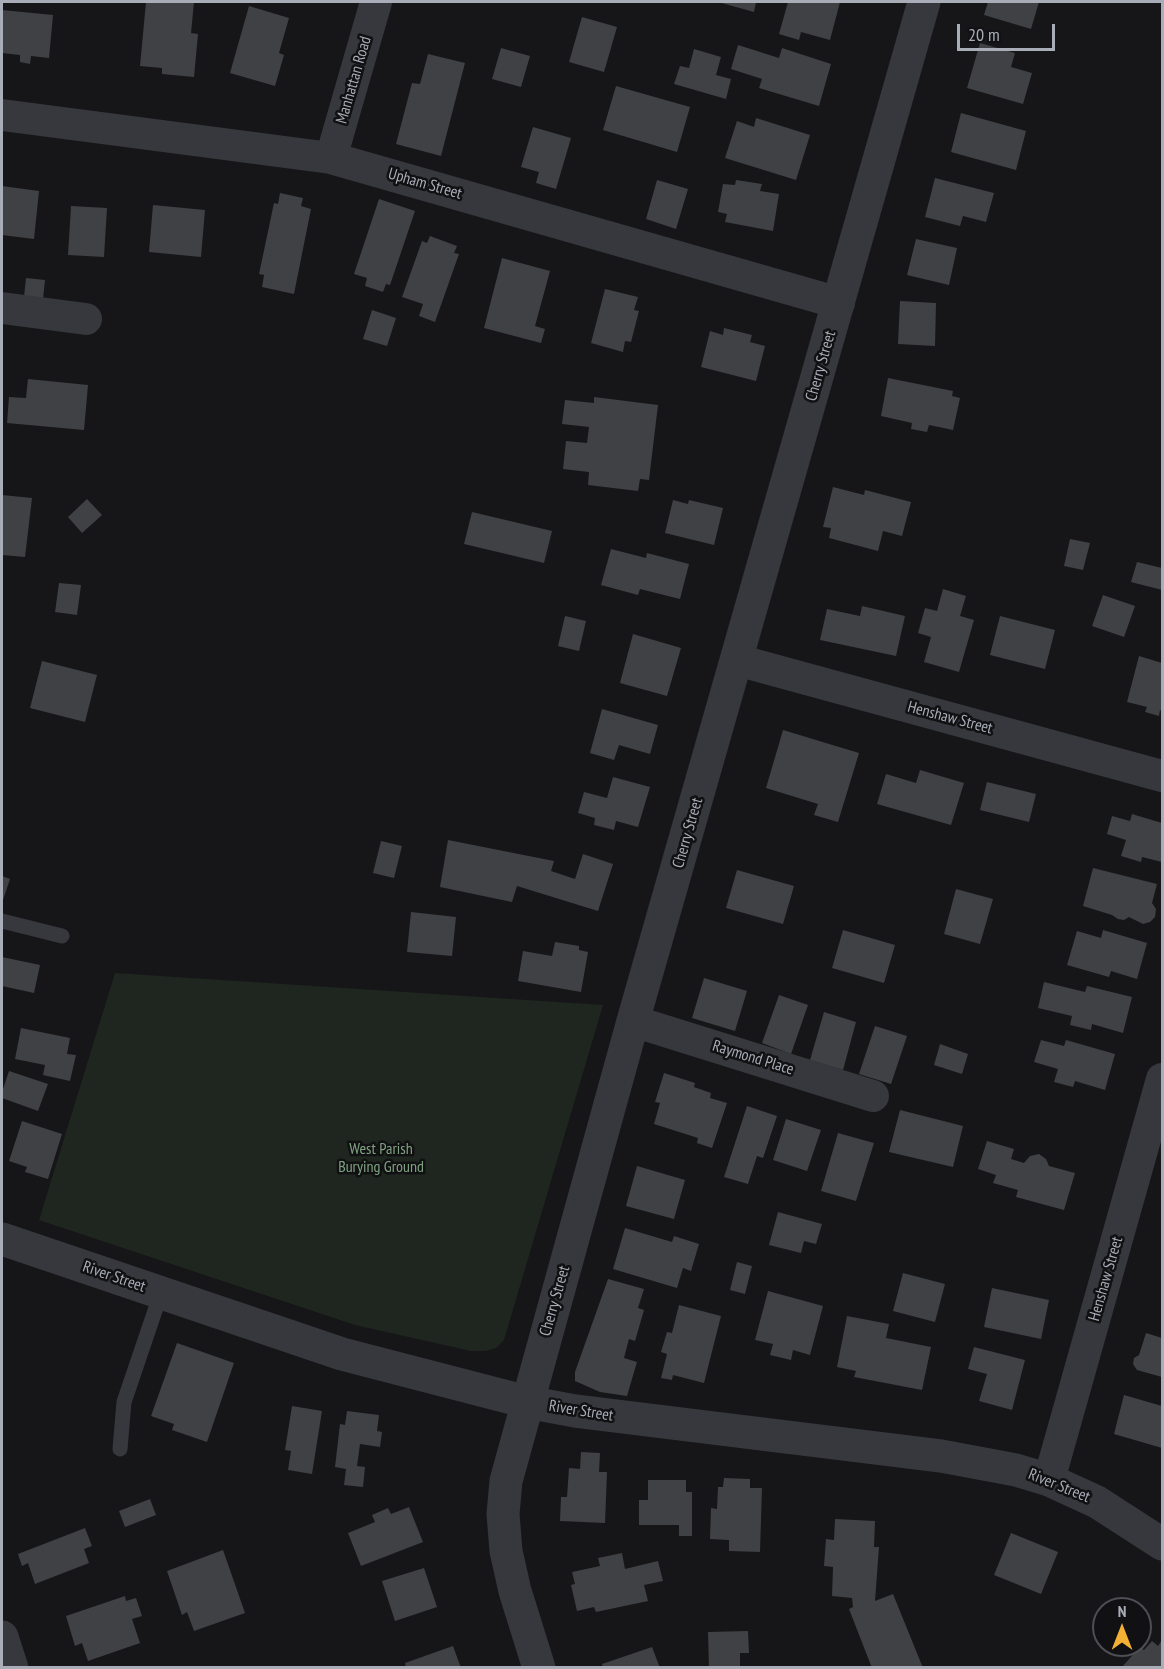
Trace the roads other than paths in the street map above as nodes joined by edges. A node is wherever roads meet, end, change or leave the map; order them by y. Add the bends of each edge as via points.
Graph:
1 (376, 2) edge
2 (924, 2) edge
3 (2, 115) edge
4 (331, 158) junction
5 (839, 303) junction
6 (2, 308) edge
7 (86, 319) dead end
8 (737, 660) junction
9 (1162, 776) edge
10 (2, 921) edge
11 (62, 936) dead end
12 (633, 1021) junction
13 (1162, 1079) edge
14 (873, 1096) dead end
15 (1152, 1155) edge
16 (2, 1239) edge
17 (161, 1293) junction
18 (527, 1402) junction
19 (120, 1449) dead end
20 (1049, 1480) junction
21 (1162, 1544) edge
22 (2, 1637) edge
23 (12, 1668) edge
24 (539, 1668) edge

1 - 4 street, Manhattan Road
2 - 5 street, Cherry Street
3 - 4 street, Upham Street
4 - 5 street, Upham Street
5 - 8 street, Cherry Street
6 - 7 street
8 - 9 street, Henshaw Street
8 - 12 street, Cherry Street
10 - 11 lane
12 - 14 street, Raymond Place
12 - 18 street, Cherry Street
13 - 15 street, Henshaw Street
15 - 20 street, Henshaw Street
16 - 17 street, River Street
17 - 18 street, River Street via 342,1354
17 - 19 lane via 124,1402
18 - 20 street, River Street via 950,1457
18 - 24 street, Cherry Street via 506,1481 503,1514 509,1569
20 - 21 street, River Street via 1097,1502
22 - 23 street

